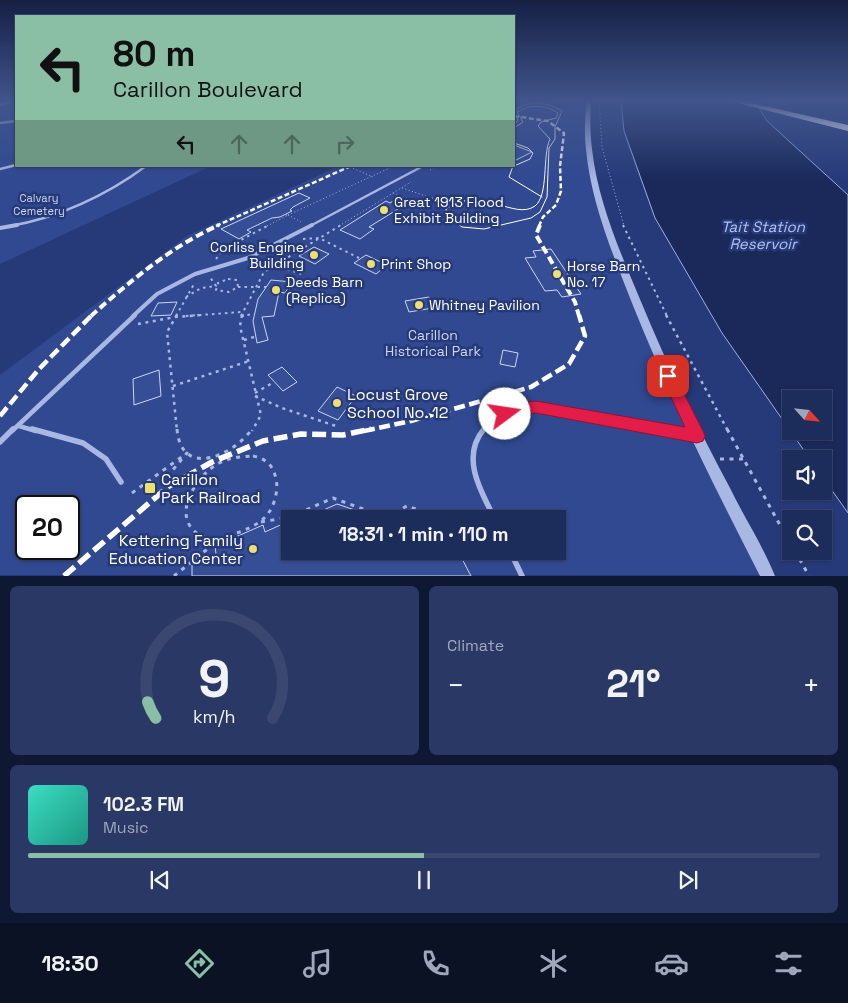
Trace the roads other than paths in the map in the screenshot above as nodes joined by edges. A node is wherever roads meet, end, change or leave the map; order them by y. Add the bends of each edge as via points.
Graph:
1 (586, 127) edge
2 (15, 165) edge
3 (145, 167) edge
4 (421, 167) edge
5 (0, 170) edge
6 (0, 228) edge
7 (18, 425) junction
8 (697, 436) junction
9 (0, 442) edge
10 (121, 482) dead end
11 (491, 510) edge
12 (514, 560) edge
13 (522, 576) edge
14 (768, 576) edge

1 - 8 street via 590,164 618,255 660,361
2 - 5 lane
3 - 6 lane via 126,180 63,210
4 - 7 lane via 265,250 206,270 158,294
7 - 9 lane
7 - 10 lane via 83,443 106,459
8 - 11 lane via 536,407 514,409 483,428 474,450 474,469
8 - 14 street
12 - 13 lane

